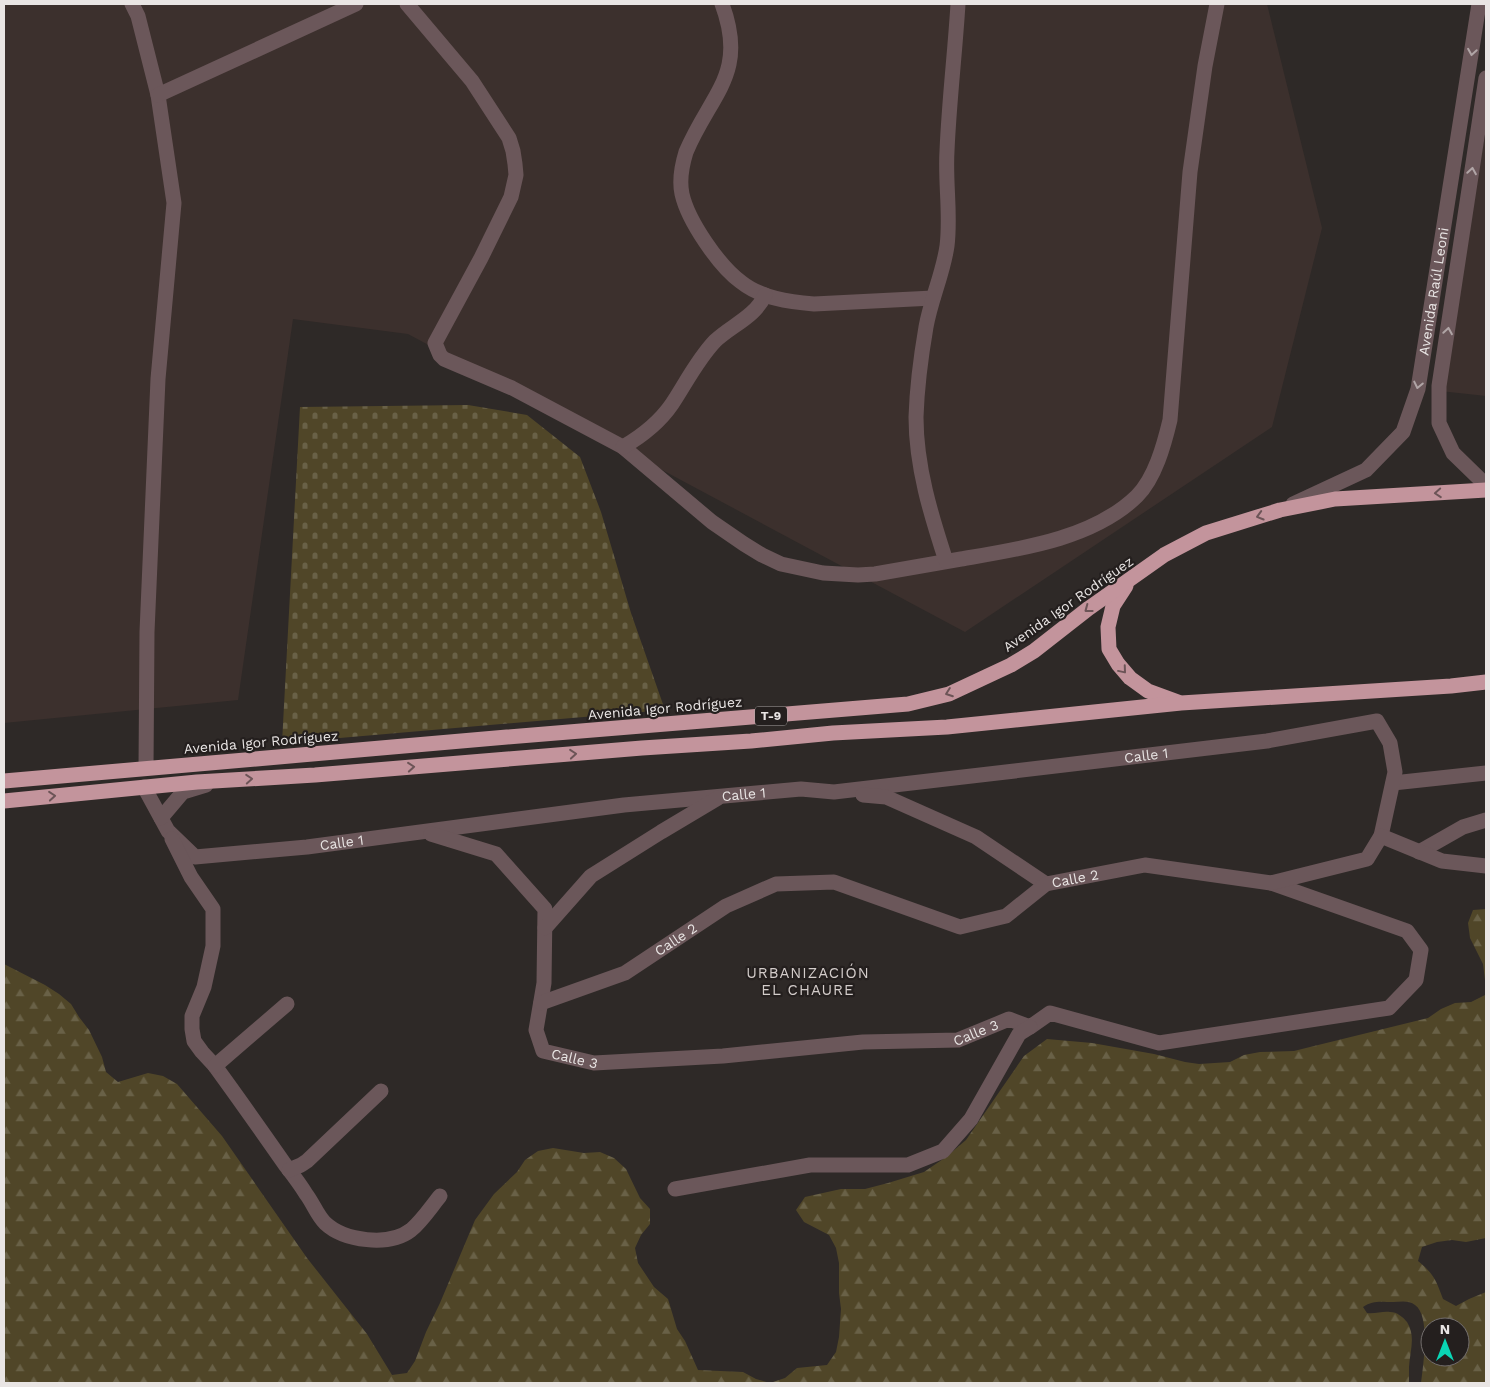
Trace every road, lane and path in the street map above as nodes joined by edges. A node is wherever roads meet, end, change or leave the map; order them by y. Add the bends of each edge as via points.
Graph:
1 (132, 4) edge
2 (356, 4) edge
3 (407, 4) edge
4 (722, 4) edge
5 (958, 4) edge
6 (1217, 4) edge
7 (1479, 4) edge
8 (1486, 78) edge
9 (158, 95) junction
10 (765, 295) junction
11 (933, 298) junction
12 (623, 446) junction
13 (1486, 485) edge
14 (1486, 490) edge
15 (1280, 510) junction
16 (946, 561) junction
17 (1131, 579) junction
18 (1486, 682) edge
19 (1181, 703) junction
20 (1377, 721) joint
21 (146, 768) junction
22 (1486, 773) edge
23 (4, 781) edge
24 (217, 781) junction
25 (1393, 783) junction
26 (144, 788) junction
27 (834, 792) junction
28 (722, 796) junction
29 (4, 801) edge
30 (1486, 820) edge
31 (164, 825) junction
32 (424, 832) junction
33 (1381, 836) junction
34 (1419, 852) junction
35 (1486, 866) edge
36 (1272, 883) junction
37 (1046, 884) junction
38 (545, 928) junction
39 (541, 1003) junction
40 (287, 1004) dead end
41 (1030, 1027) junction
42 (215, 1066) junction
43 (381, 1091) dead end
44 (289, 1170) junction
45 (675, 1189) dead end
46 (440, 1196) dead end

1 - 9 street
2 - 9 street
3 - 12 street via 472,81 509,138 516,175 511,197 435,343 436,349 450,363 512,388
4 - 10 street via 730,31 728,70 686,152 681,172 682,194 700,233 725,267 740,282
5 - 11 street via 946,153 949,225
6 - 16 street via 1204,66 1190,172 1170,420 1155,468 1138,495 1092,527 1061,538
7 -> 15 street, Avenida Raúl Leoni via 1418,389 1403,432 1366,470
13 -> 8 street, Avenida Raúl Leoni via 1454,453 1439,423 1439,386
9 - 21 street via 174,203 157,399 147,632
10 - 11 street via 814,304
10 - 12 street via 754,312 726,332 706,352 663,416
11 - 16 street via 922,350 916,418 927,500
12 - 16 street via 728,534 780,564 823,573 858,575
14 -> 15 highway, Avenida Igor Rodríguez / T-9 via 1335,499
15 -> 17 highway, Avenida Igor Rodríguez / T-9 via 1206,533
17 -> 19 highway, T-9 via 1113,606 1108,627 1109,649 1130,678 1148,691
17 -> 21 highway, Avenida Igor Rodríguez / T-9 via 1011,665 949,694 908,704
18 - 19 highway, T-9
24 -> 19 highway, T-9 via 833,733 947,728
20 - 25 street, Calle 2 via 1390,742 1395,772
20 - 27 street, Calle 1 via 1267,741
21 - 23 highway, Avenida Igor Rodríguez / T-9
22 - 25 street
24 - 26 highway, T-9
24 - 31 street via 183,792
25 - 33 street, Calle 2
29 -> 26 highway, T-9
26 - 31 street, Calle 1
27 - 28 street, Calle 1 via 801,788
27 - 37 street via 886,797 976,837
28 - 32 street, Calle 1
28 - 38 street via 591,876
30 - 34 street via 1462,827
31 - 32 street, Calle 1 via 195,857 307,848
31 - 42 street via 191,877 213,908 213,946 204,987 192,1016 192,1029 194,1041
32 - 38 street via 496,854 546,909
33 - 34 street
33 - 36 street, Calle 2 via 1367,859
34 - 35 street via 1442,861
36 - 37 street, Calle 2 via 1145,865
36 - 41 street via 1407,931 1421,950 1416,980 1389,1008 1159,1043 1050,1013
37 - 39 street, Calle 2 via 1006,916 960,927 834,882 776,884 726,906 625,973
38 - 39 street
39 - 41 street, Calle 3 via 536,1030 543,1051 594,1063 723,1056 863,1042 958,1040 1009,1019
40 - 42 street
41 - 45 street via 1019,1034 970,1119 943,1152 908,1165 810,1166
42 - 44 street
43 - 44 street via 308,1161
44 - 46 street via 324,1222 350,1237 403,1236 415,1227

